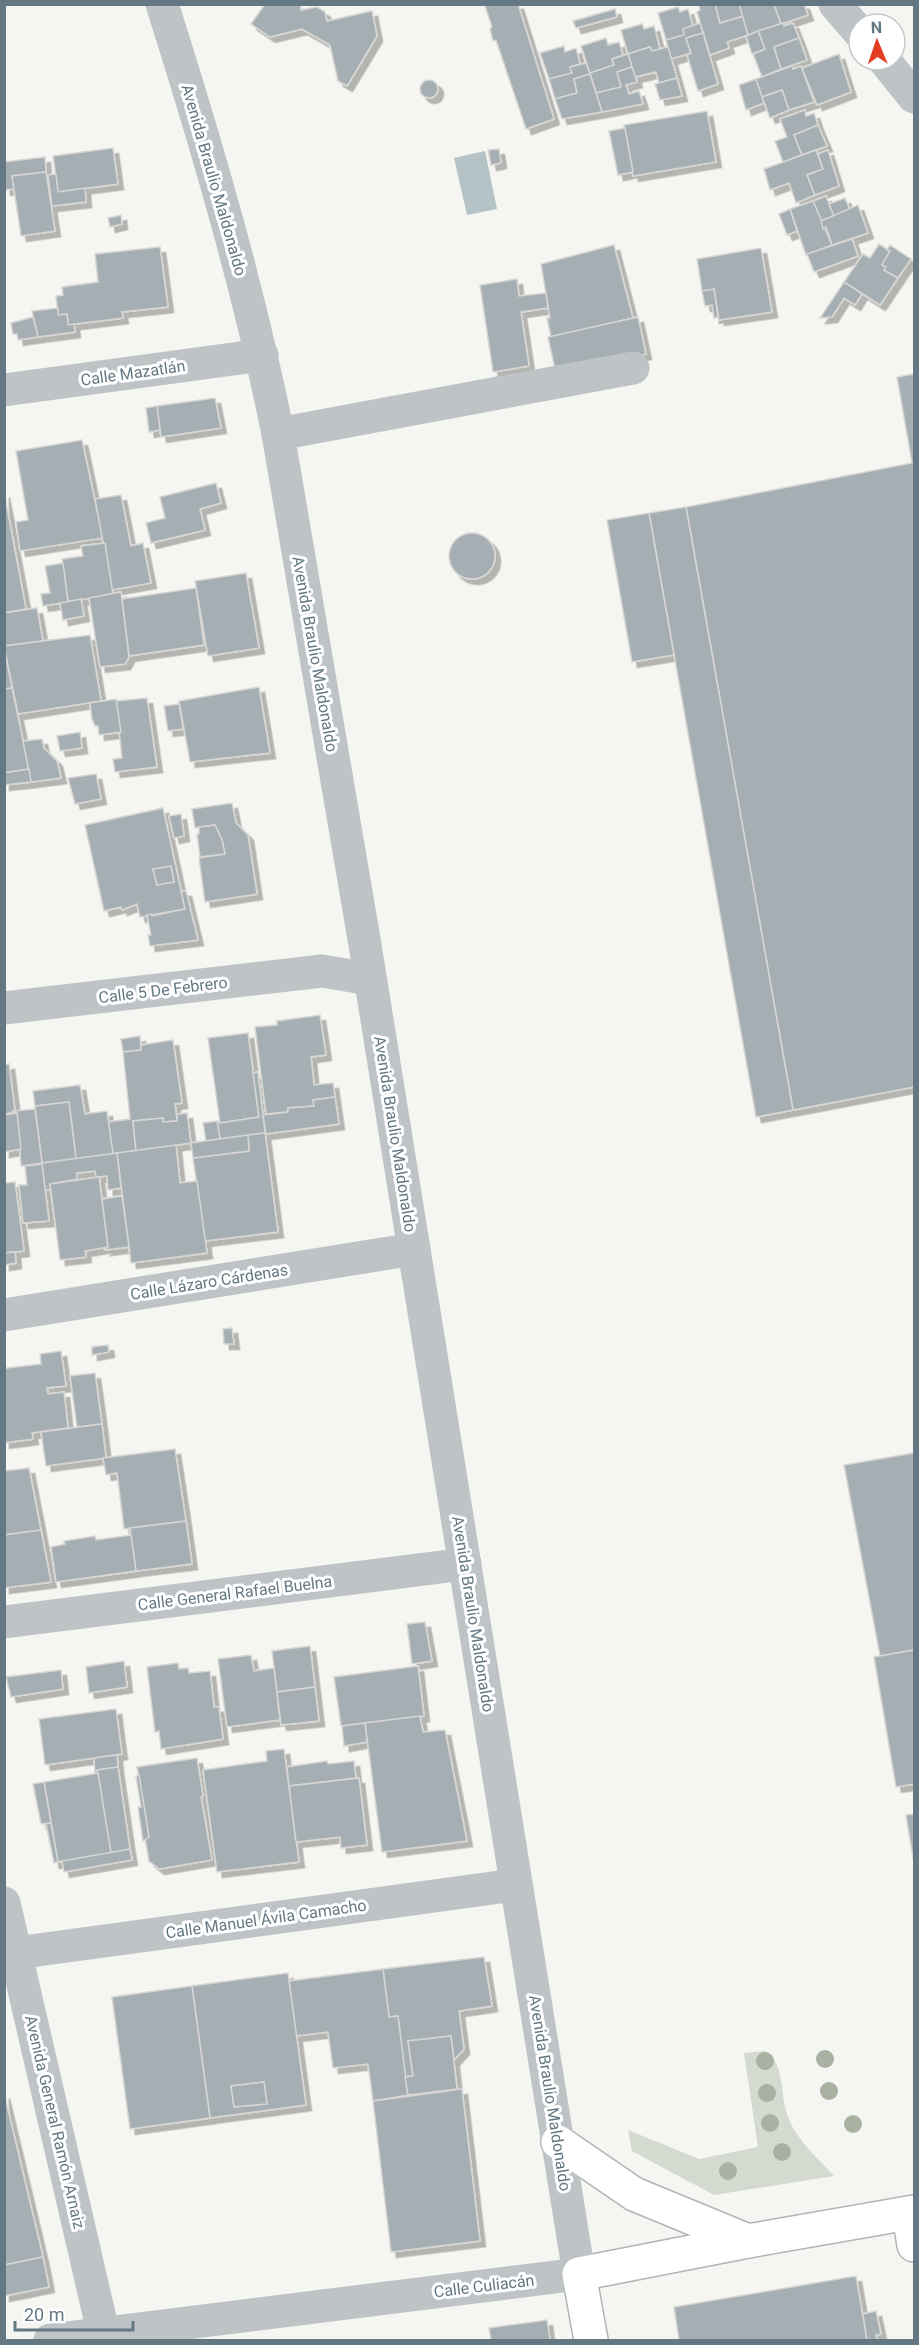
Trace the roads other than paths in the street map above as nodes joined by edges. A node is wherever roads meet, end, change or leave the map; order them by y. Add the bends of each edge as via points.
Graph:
1 (162, 4) edge
2 (835, 4) edge
3 (847, 18) edge
4 (894, 72) edge
5 (915, 97) edge
6 (262, 355) junction
7 (633, 368) dead end
8 (4, 390) edge
9 (278, 434) junction
10 (364, 939) junction
11 (322, 971) junction
12 (370, 979) junction
13 (4, 1008) edge
14 (414, 1249) junction
15 (4, 1315) edge
16 (465, 1564) junction
17 (4, 1622) edge
18 (515, 1885) junction
19 (4, 1903) edge
20 (16, 1953) junction
21 (558, 2142) junction
22 (913, 2224) edge
23 (748, 2241) junction
24 (579, 2274) junction
25 (104, 2337) edge
26 (50, 2340) edge
27 (591, 2340) edge

1 - 6 street, Avenida Braulio Maldonaldo via 200,122
2 - 3 street
4 - 5 street
6 - 8 street, Calle Mazatlán
6 - 9 street, Avenida Braulio Maldonaldo
7 - 9 street
9 - 10 street, Avenida Braulio Maldonaldo
10 - 11 street
10 - 12 street, Avenida Braulio Maldonaldo
11 - 12 street, Calle 5 De Febrero
11 - 13 street, Calle 5 De Febrero
12 - 14 street, Avenida Braulio Maldonaldo
14 - 15 street, Calle Lázaro Cárdenas
14 - 16 street, Avenida Braulio Maldonaldo
16 - 17 street, Calle General Rafael Buelna
16 - 18 street, Avenida Braulio Maldonaldo
18 - 20 street, Calle Manuel Ávila Camacho
18 - 21 street, Avenida Braulio Maldonaldo
19 - 20 street, Avenida General Ramón Arnaiz
20 - 25 street, Avenida General Ramón Arnaiz
21 - 23 main road via 634,2194
21 - 24 street, Avenida Braulio Maldonaldo
22 - 23 main road, Calle Culiacán
23 - 24 main road, Calle Culiacán
24 - 25 street, Calle Culiacán
24 - 27 main road
25 - 26 street, Calle Culiacán

